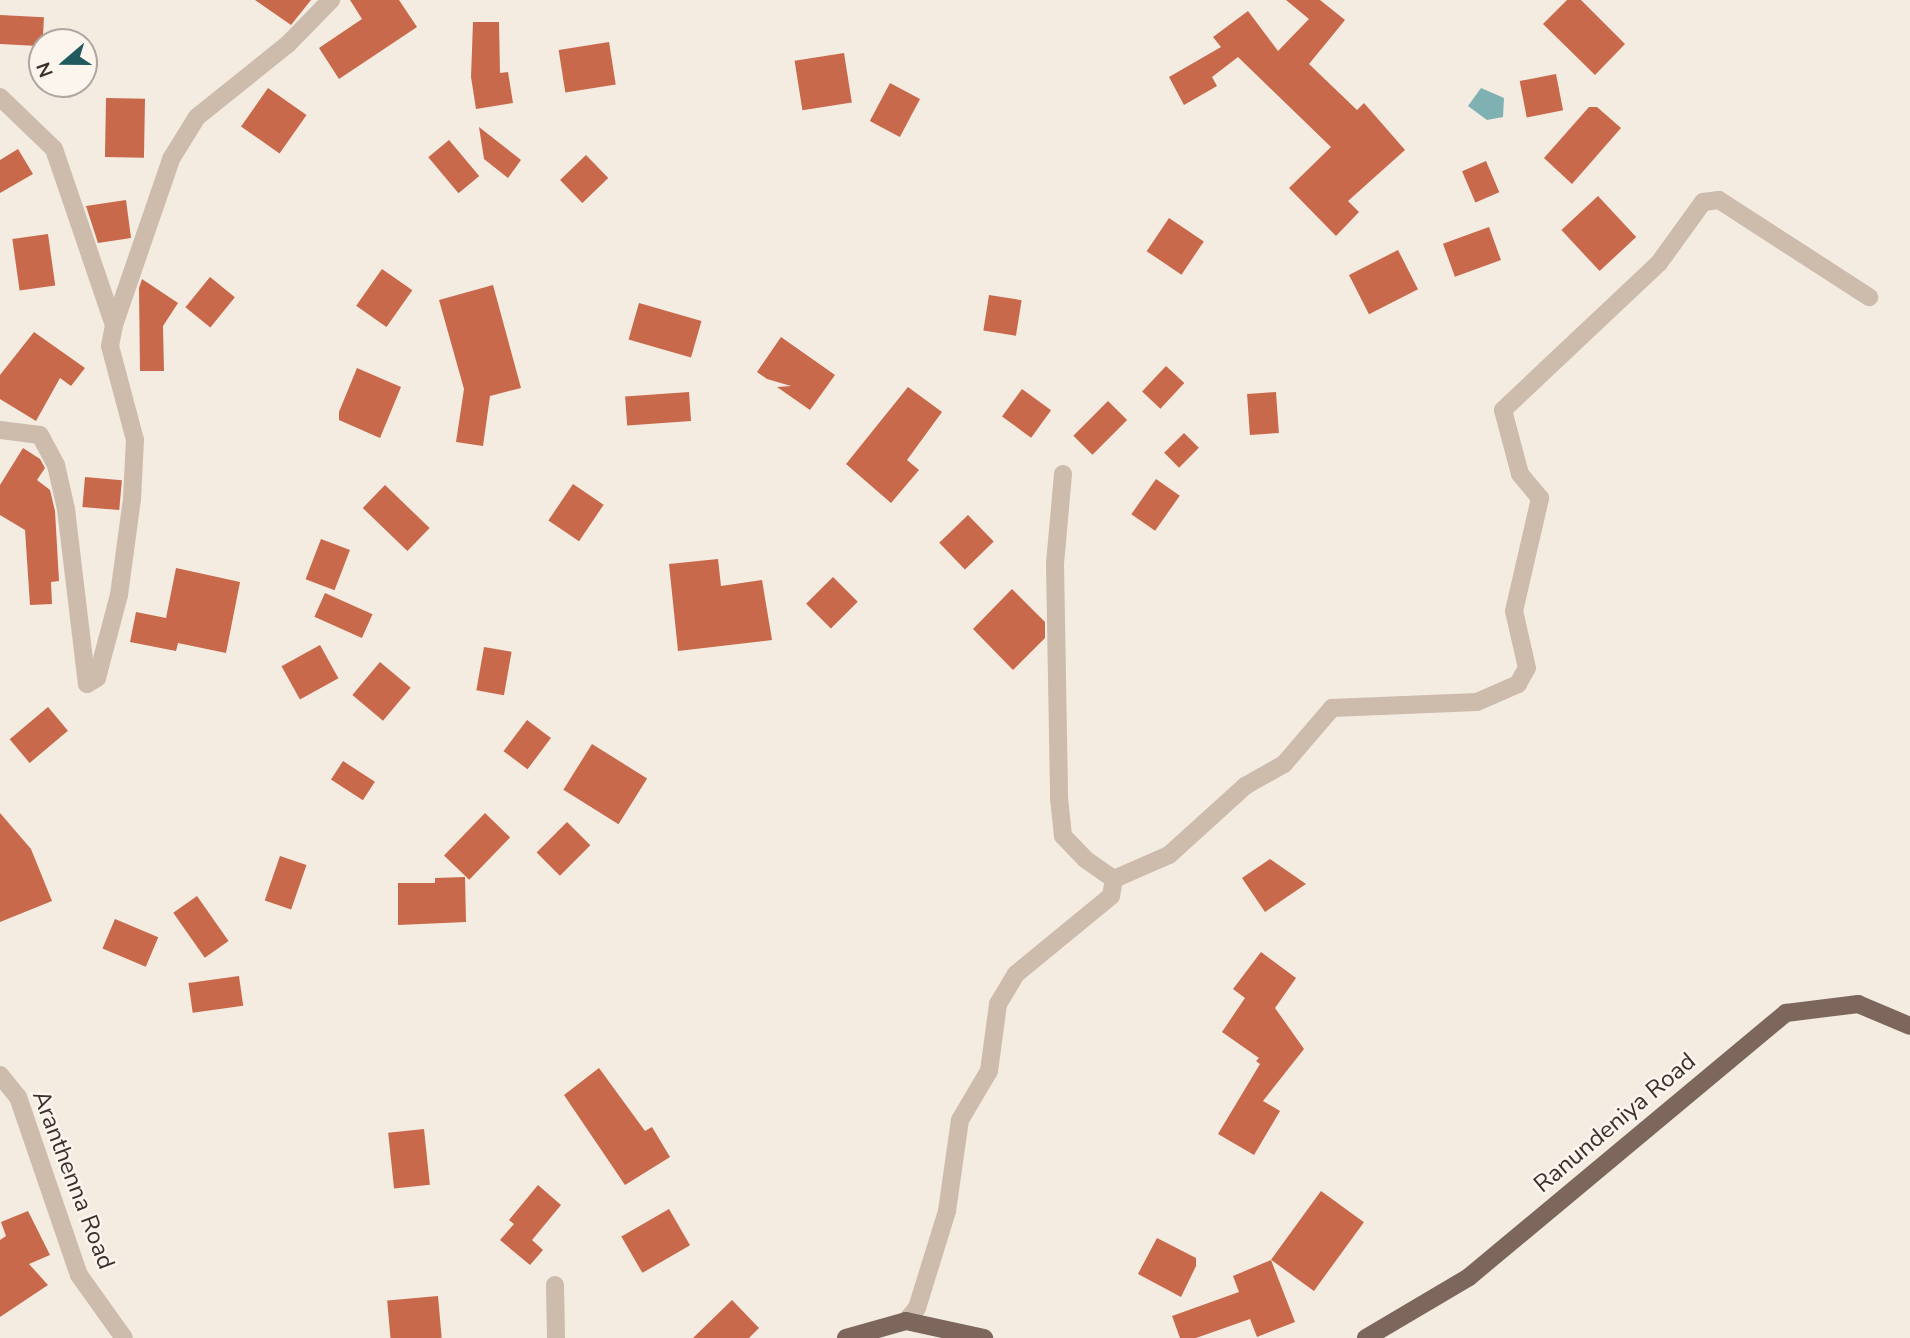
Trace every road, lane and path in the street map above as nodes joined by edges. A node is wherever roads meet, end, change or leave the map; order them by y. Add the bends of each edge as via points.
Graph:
1 (331, 0) edge
2 (0, 97) edge
3 (1869, 297) dead end
4 (114, 325) junction
5 (0, 430) edge
6 (1063, 474) dead end
7 (1114, 879) junction
8 (1910, 1026) edge
9 (0, 1075) edge
10 (0, 1091) edge
11 (18, 1097) junction
12 (555, 1285) dead end
13 (906, 1321) junction
14 (124, 1338) edge
15 (556, 1338) edge
16 (846, 1338) edge
17 (984, 1338) edge
18 (1366, 1338) edge

1 - 4 street via 289,44 197,117 171,159
2 - 4 street via 54,149
3 - 7 street via 1718,200 1703,202 1659,263 1503,410 1520,474 1540,498 1514,611 1527,668 1518,684 1477,702 1332,708 1284,764 1245,786 1169,855
4 - 5 street via 110,346 135,440 132,499 119,595 97,678 87,684 66,509 56,465 40,435
6 - 7 street via 1055,563 1063,836
7 - 13 street via 1111,896 1016,974 998,1004 989,1071 960,1120 947,1211 917,1308
8 - 18 main road, Ranundeniya Road via 1858,1004 1786,1013 1469,1277
9 - 11 street, Aranthenna Road
10 - 11 street
11 - 14 street, Aranthenna Road via 79,1275
12 - 15 street
13 - 16 main road
13 - 17 main road

